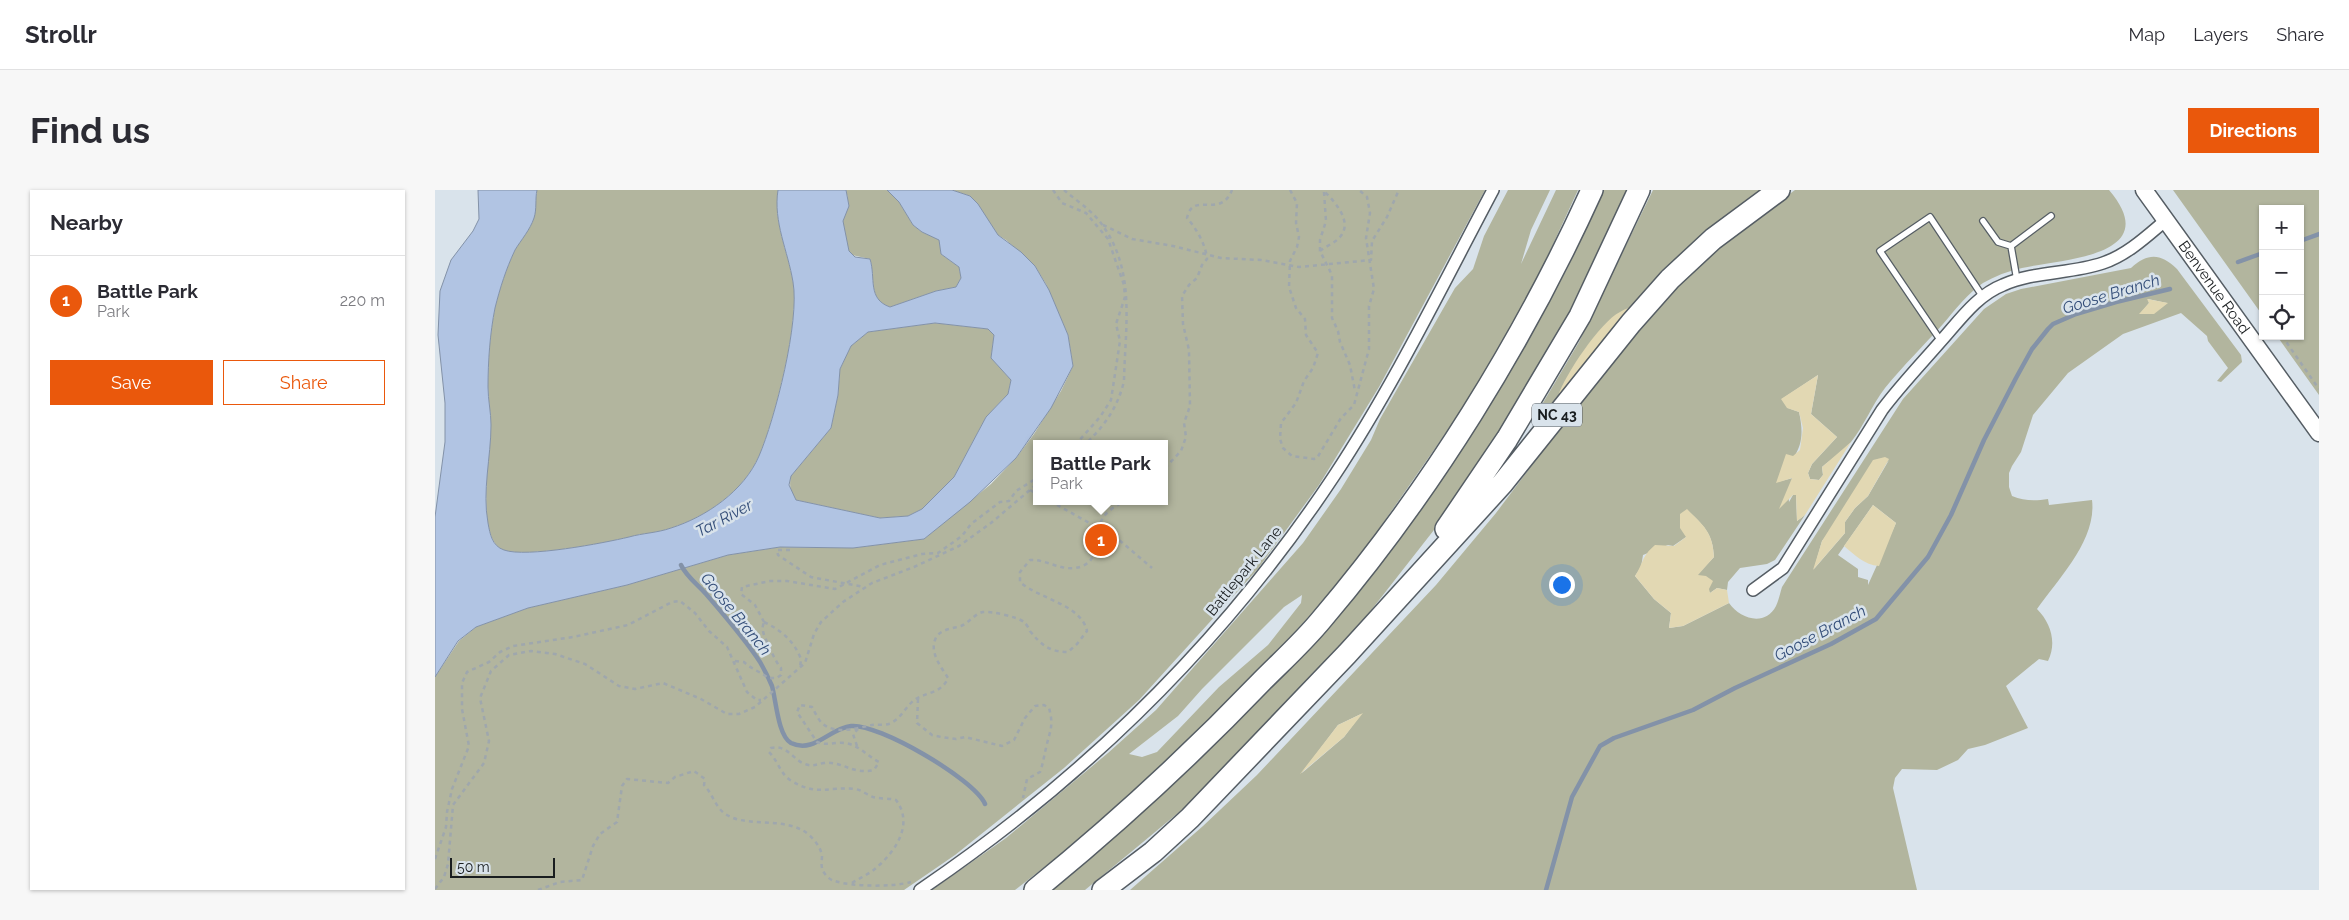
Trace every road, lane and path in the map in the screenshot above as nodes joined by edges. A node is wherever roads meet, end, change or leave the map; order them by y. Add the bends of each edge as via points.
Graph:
1 (1053, 190) edge
2 (1064, 190) edge
3 (1232, 190) edge
4 (1290, 190) edge
5 (1359, 190) edge
6 (1493, 190) edge
7 (1592, 190) edge
8 (1639, 190) edge
9 (1779, 190) edge
10 (2144, 190) edge
11 (1324, 191) edge
12 (1398, 192) dead end
13 (1202, 199) dead end
14 (1191, 202) dead end
15 (2051, 216) dead end
16 (2166, 220) junction
17 (1983, 221) dead end
18 (1103, 225) junction
19 (2011, 246) junction
20 (1320, 251) junction
21 (1207, 254) junction
22 (1371, 260) junction
23 (1289, 265) junction
24 (1327, 265) junction
25 (2017, 280) junction
26 (1983, 297) junction
27 (2285, 340) edge
28 (1941, 341) junction
29 (2319, 390) edge
30 (1356, 393) junction
31 (2319, 433) edge
32 (1080, 440) edge
33 (1089, 440) edge
34 (1168, 465) edge
35 (1033, 480) edge
36 (1033, 487) edge
37 (1030, 490) junction
38 (1033, 492) edge
39 (1057, 505) edge
40 (1118, 505) edge
41 (1100, 528) junction
42 (789, 550) dead end
43 (1152, 568) dead end
44 (847, 584) junction
45 (866, 587) junction
46 (1753, 590) dead end
47 (763, 622) junction
48 (1347, 654) junction
49 (735, 661) junction
50 (799, 668) junction
51 (918, 698) junction
52 (762, 700) junction
53 (858, 729) junction
54 (858, 747) junction
55 (1022, 800) dead end
56 (435, 859) edge
57 (852, 883) junction
58 (918, 885) edge
59 (435, 889) edge
60 (537, 890) edge
61 (1035, 890) edge
62 (1103, 890) edge

1 - 32 path via 1062,202 1086,213 1108,239 1125,285 1125,297 1116,324 1120,341 1111,400
2 - 18 path
3 - 13 path via 1226,199 1214,202
4 - 23 path via 1297,203 1299,237
5 - 22 path via 1369,201 1366,238
6 - 58 street, Battlepark Lane via 1356,440 1281,552 1253,587 1170,683 1119,733 1043,800 989,842
7 - 61 highway via 1555,269 1468,419 1398,523 1327,613 1163,780
8 - 48 highway via 1580,316 1507,439 1440,538
9 - 48 highway, NC 43 via 1713,239 1670,279 1502,484
10 - 16 main road, Benvenue Road
11 - 20 path via 1325,221
11 - 20 path via 1335,200 1344,228 1341,236
12 - 22 path via 1372,241
14 - 21 path via 1187,218 1196,228
15 - 19 lane
16 - 25 street via 2145,238 2103,263
16 - 31 main road, Benvenue Road
17 - 19 lane via 1998,242
18 - 21 path via 1132,239
18 - 33 path via 1120,253 1127,286 1124,381 1121,396 1111,414
19 - 25 lane
20 - 24 path
21 - 23 path
21 - 34 path via 1197,278 1182,296 1183,324 1189,350 1191,406 1183,423 1186,437 1181,451
22 - 24 path
22 - 30 path via 1374,289 1369,306 1369,349
23 - 24 path
23 - 30 path via 1293,301 1305,319 1306,335 1317,353 1296,403 1281,423 1283,448 1301,459 1317,458 1341,418 1354,405
24 - 30 path via 1333,283 1331,318 1350,365
25 - 26 street
26 - 28 street
26 - 28 lane via 1930,218 1880,251
27 - 29 path
28 - 46 street via 1882,410 1783,568
35 - 44 path via 1016,491 1009,501 1000,502 971,524 962,536 938,554 923,554 880,565
36 - 37 path
37 - 38 path
37 - 45 path via 991,524 959,546
39 - 41 path
40 - 41 path via 1105,514
41 - 43 path via 1118,538
41 - 51 path via 1093,558 1087,565 1058,567 1030,560 1021,572 1020,582 1029,589 1067,607 1081,618 1087,631 1077,644 1068,652 1054,652 1039,642 1023,621 984,612 967,624 937,635 933,644 935,657 948,678 943,686
42 - 44 path via 777,550 777,554 811,577
44 - 45 path
44 - 47 path via 827,589 770,581 742,587 741,594 755,605
45 - 50 path via 821,622 805,663
47 - 49 path via 763,634 781,668 781,676 768,678 744,662
47 - 50 path via 793,643 801,659
48 - 62 highway via 1190,818 1153,852
49 - 52 path via 747,692
49 - 56 path via 727,646 709,632 681,601 672,602 628,625 513,646 467,672 462,683 462,708 469,746 452,789 446,828
50 - 52 path
51 - 53 path via 890,724
51 - 55 path via 917,723 932,735 956,739 965,737 1002,746 1013,740 1035,706 1049,708 1053,721 1045,759 1040,772 1027,779
52 - 59 path via 739,714 727,714 663,683 635,689 619,686 585,664 555,654 531,651 509,655 491,671 480,698 489,741 484,763 453,805 448,864
53 - 54 path via 853,734
53 - 54 path via 842,730 823,724 812,707 800,705 797,712 817,742
54 - 57 path via 879,762 874,770 862,772 824,763 814,766 803,764 797,757 776,747 769,752 790,780 819,792 856,790 875,798 897,800 903,809 905,824 899,840 876,868
57 - 58 path
57 - 60 path via 829,878 822,868 822,854 808,833 781,822 737,819 719,809 704,785 705,779 694,770 675,776 668,783 627,779 622,786 617,822 600,834 582,880 560,882

